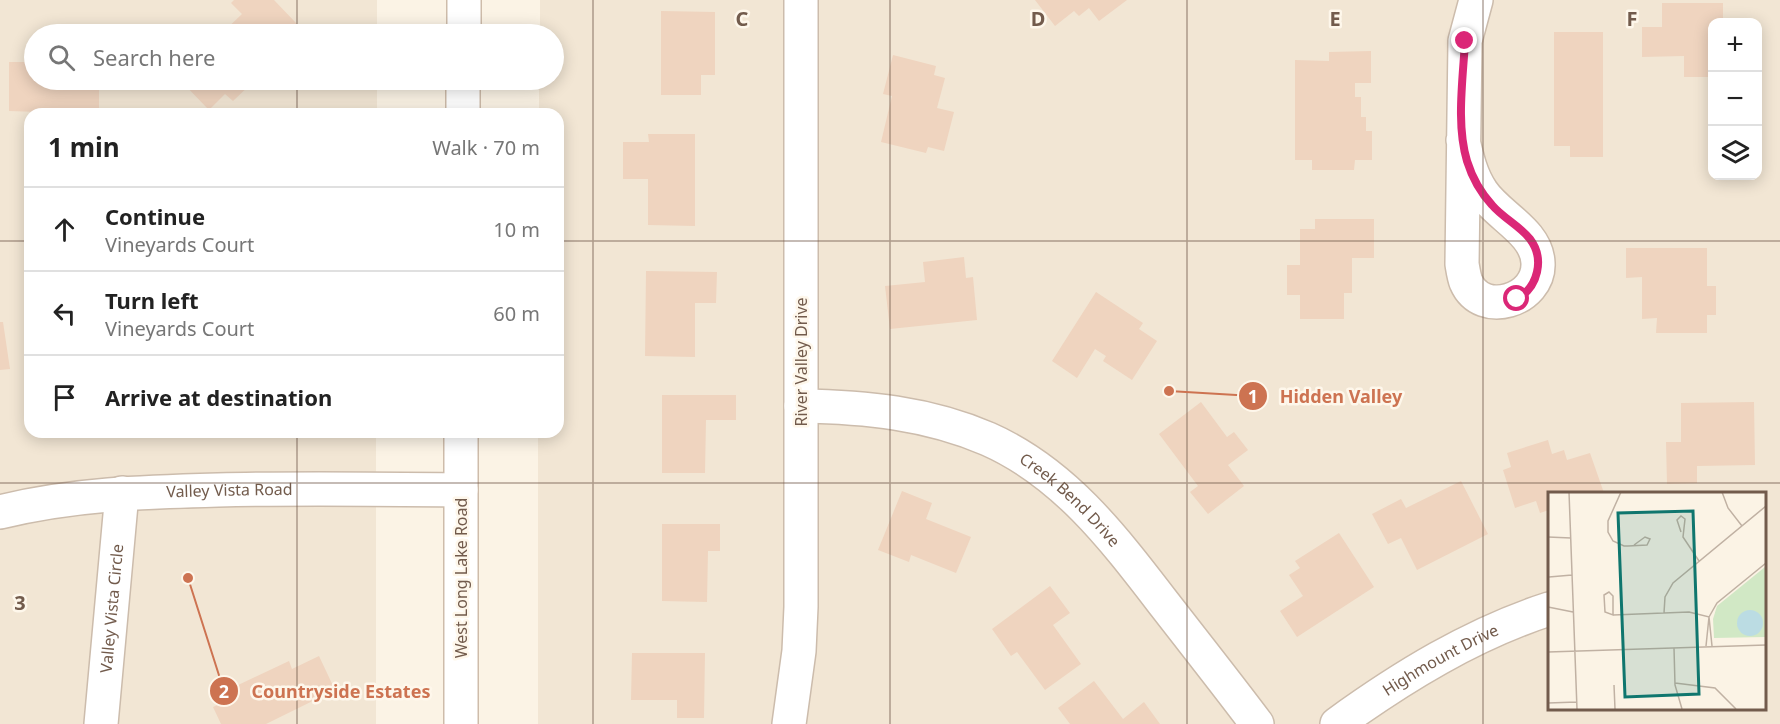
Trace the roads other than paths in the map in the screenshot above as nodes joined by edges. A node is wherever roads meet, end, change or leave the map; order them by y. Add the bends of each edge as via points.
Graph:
1 (464, 0) edge
2 (801, 0) edge
3 (1476, 0) edge
4 (464, 24) edge
5 (463, 90) edge
6 (463, 108) edge
7 (1463, 140) dead end
8 (801, 406) junction
9 (461, 438) edge
10 (461, 490) junction
11 (122, 493) junction
12 (0, 512) edge
13 (1548, 609) edge
14 (100, 724) edge
15 (461, 724) edge
16 (789, 724) edge
17 (1257, 724) edge
18 (1337, 724) edge

1 - 4 street
2 - 8 street, River Valley Drive
3 - 7 street via 1465,41
5 - 6 street
8 - 16 street, River Valley Drive via 800,629
8 - 17 street, Creek Bend Drive via 914,415 988,440 1033,464 1058,482 1113,538
9 - 10 street, West Long Lake Road
10 - 11 street, Valley Vista Road
10 - 15 street, West Long Lake Road
11 - 12 street, Valley Vista Road via 62,499
11 - 14 street, Valley Vista Circle
13 - 18 street, Highmount Drive via 1424,666

